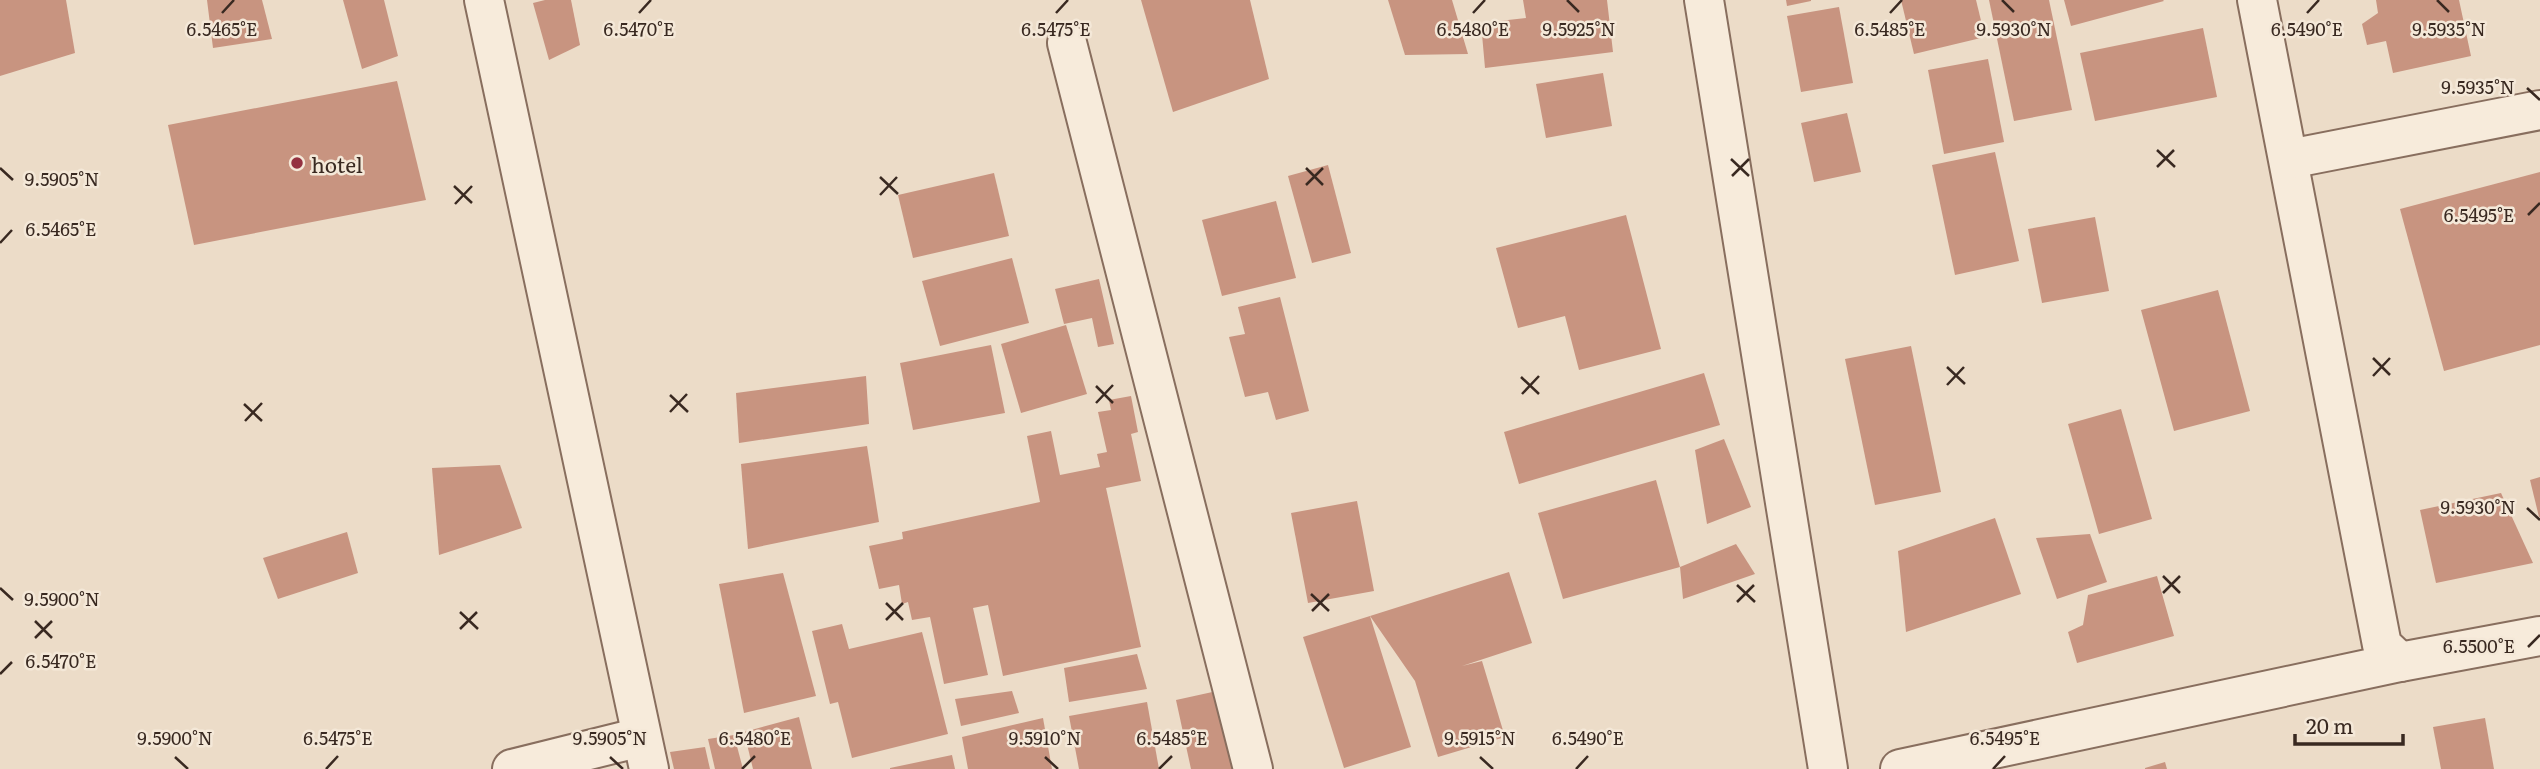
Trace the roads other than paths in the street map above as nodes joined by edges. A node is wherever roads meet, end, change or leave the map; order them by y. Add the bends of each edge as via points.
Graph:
1 (484, 0) edge
2 (1704, 0) edge
3 (2257, 0) edge
4 (1067, 43) dead end
5 (2540, 110) edge
6 (2289, 159) junction
7 (2540, 636) edge
8 (2400, 662) junction
9 (645, 753) edge
10 (512, 769) edge
11 (1253, 769) edge
12 (1828, 769) edge
13 (1900, 769) edge

1 - 9 street
2 - 12 street
3 - 6 street
4 - 11 street
5 - 6 street
6 - 8 street via 2382,645
7 - 8 street
8 - 13 street
9 - 10 street

